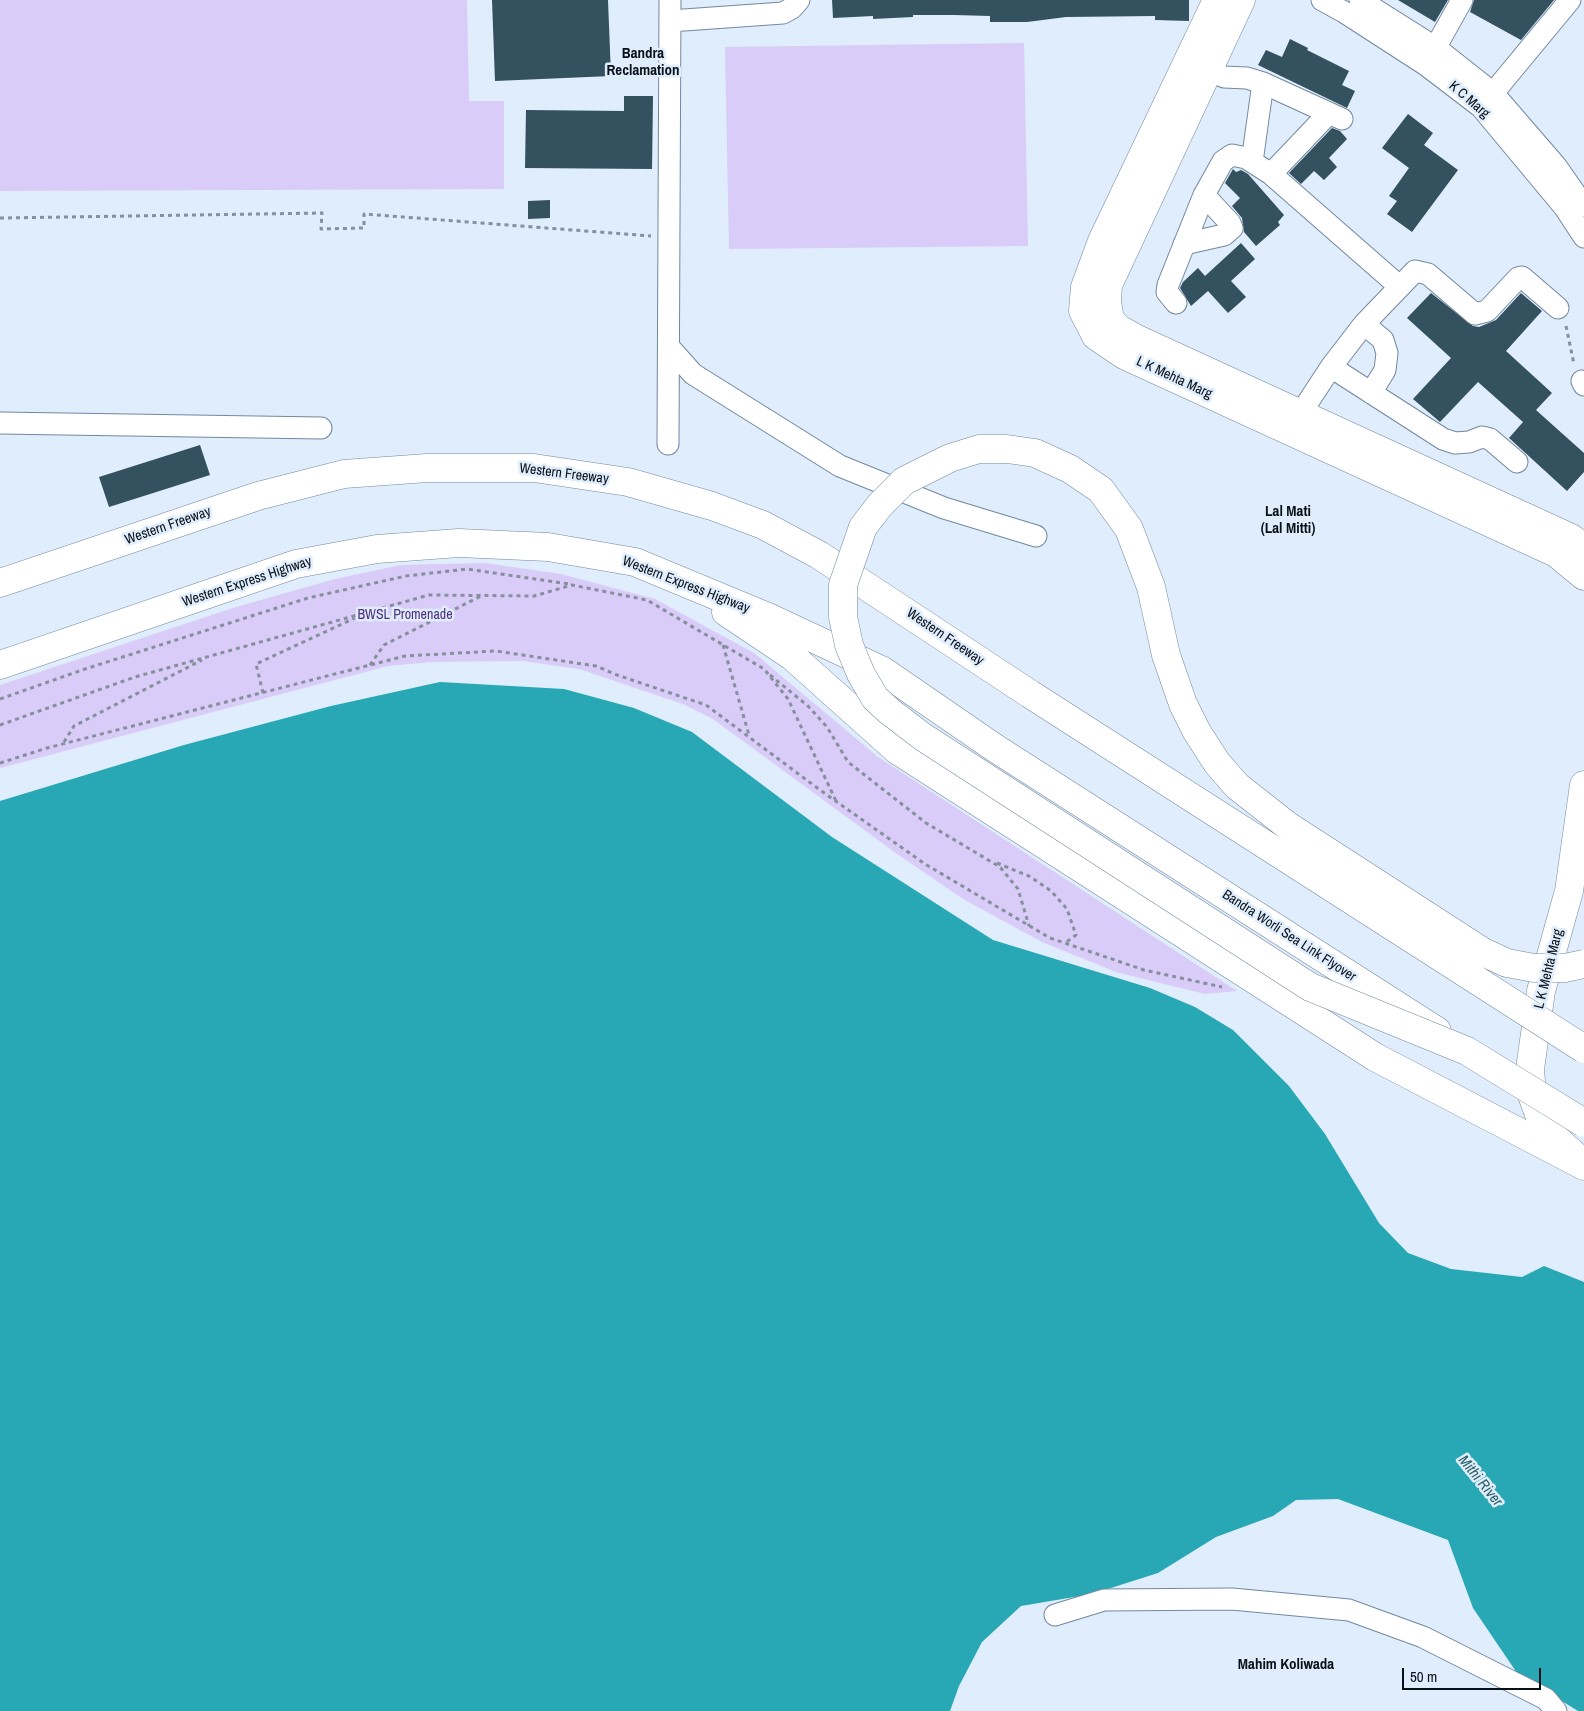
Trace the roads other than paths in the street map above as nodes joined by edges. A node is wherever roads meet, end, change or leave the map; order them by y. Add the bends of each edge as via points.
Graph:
1 (799, 0) edge
2 (1241, 0) edge
3 (1360, 0) edge
4 (1462, 0) edge
5 (1570, 0) edge
6 (1333, 3) edge
7 (670, 10) edge
8 (1218, 15) edge
9 (1398, 35) junction
10 (1431, 56) junction
11 (1208, 70) junction
12 (1263, 83) junction
13 (1186, 92) junction
14 (1487, 100) junction
15 (1252, 162) junction
16 (1271, 174) junction
17 (1204, 195) junction
18 (1584, 206) edge
19 (1584, 237) edge
20 (1184, 244) junction
21 (1399, 286) junction
22 (1176, 303) dead end
23 (1558, 308) road end
24 (1364, 324) junction
25 (669, 347) junction
26 (1331, 367) junction
27 (1371, 393) junction
28 (1294, 422) junction
29 (0, 423) edge
30 (321, 428) dead end
31 (668, 444) dead end
32 (1517, 462) dead end
33 (1036, 536) dead end
34 (1584, 548) edge
35 (645, 566) junction
36 (1584, 576) edge
37 (0, 583) edge
38 (0, 664) edge
39 (995, 748) joint
40 (1583, 801) edge
41 (1575, 900) edge
42 (1584, 964) edge
43 (1584, 1049) edge
44 (1467, 1051) junction
45 (1584, 1123) edge
46 (1584, 1165) edge
47 (1054, 1616) dead end
48 (1556, 1711) edge

1 - 7 street via 783,13
2 - 8 main road, L K Mehta Marg
3 - 9 street, K C Marg
4 - 10 street
5 - 14 street
6 - 9 street, K C Marg
7 - 25 street
8 - 11 main road, L K Mehta Marg
8 - 13 main road, L K Mehta Marg
9 - 10 street, K C Marg
10 - 14 street, K C Marg
11 - 12 street
11 - 13 main road, L K Mehta Marg
12 - 15 street
12 - 16 street via 1335,116
13 - 28 main road, L K Mehta Marg via 1129,213 1108,285 1110,320 1137,339
14 - 18 street, K C Marg via 1556,166
14 - 19 street, K C Marg
15 - 16 street
15 - 17 street via 1228,156
16 - 21 street
17 - 20 street
17 - 20 street via 1232,228 1224,235
20 - 22 street via 1166,288
21 - 23 street via 1415,271 1423,272 1472,312 1480,314 1522,277
21 - 24 street
24 - 26 street
24 - 27 street via 1383,340 1387,353 1384,370
25 - 31 street
25 - 33 street via 693,374 840,466 944,508
26 - 27 street
26 - 28 street
27 - 32 street via 1444,440 1455,443 1482,437 1490,439
28 - 34 main road, L K Mehta Marg via 1572,538
28 - 36 main road, L K Mehta Marg via 1556,553
29 - 30 street
35 - 38 main road, Western Express Highway via 619,558 548,547 459,543 377,549 296,564
35 - 39 main road, Western Express Highway via 770,618 883,671
35 - 46 main road via 725,612 792,657 897,750 1367,1052
37 - 43 main road, Western Freeway, bridge via 258,496 344,474 427,468 534,468 628,482 712,506 763,526 820,555 1030,694
39 - 44 main road, Bandra Worli Sea Link Flyover, bridge
40 - 41 main road, L K Mehta Marg
41 - 46 main road, L K Mehta Marg via 1541,992 1530,1069 1532,1095 1544,1128
42 - 44 main road, bridge via 1534,968 1507,963 1483,952 1288,826 1237,786 1217,763 1183,704 1166,655 1151,587 1129,529 1101,490 1070,469 1035,453 1007,448 979,449 950,458 904,480 863,527 843,585 843,617 849,645 875,698 923,737 1310,987
44 - 45 main road, Bandra Worli Sea Link Flyover, bridge
47 - 48 street via 1104,1600 1232,1599 1349,1610 1423,1637 1546,1700

